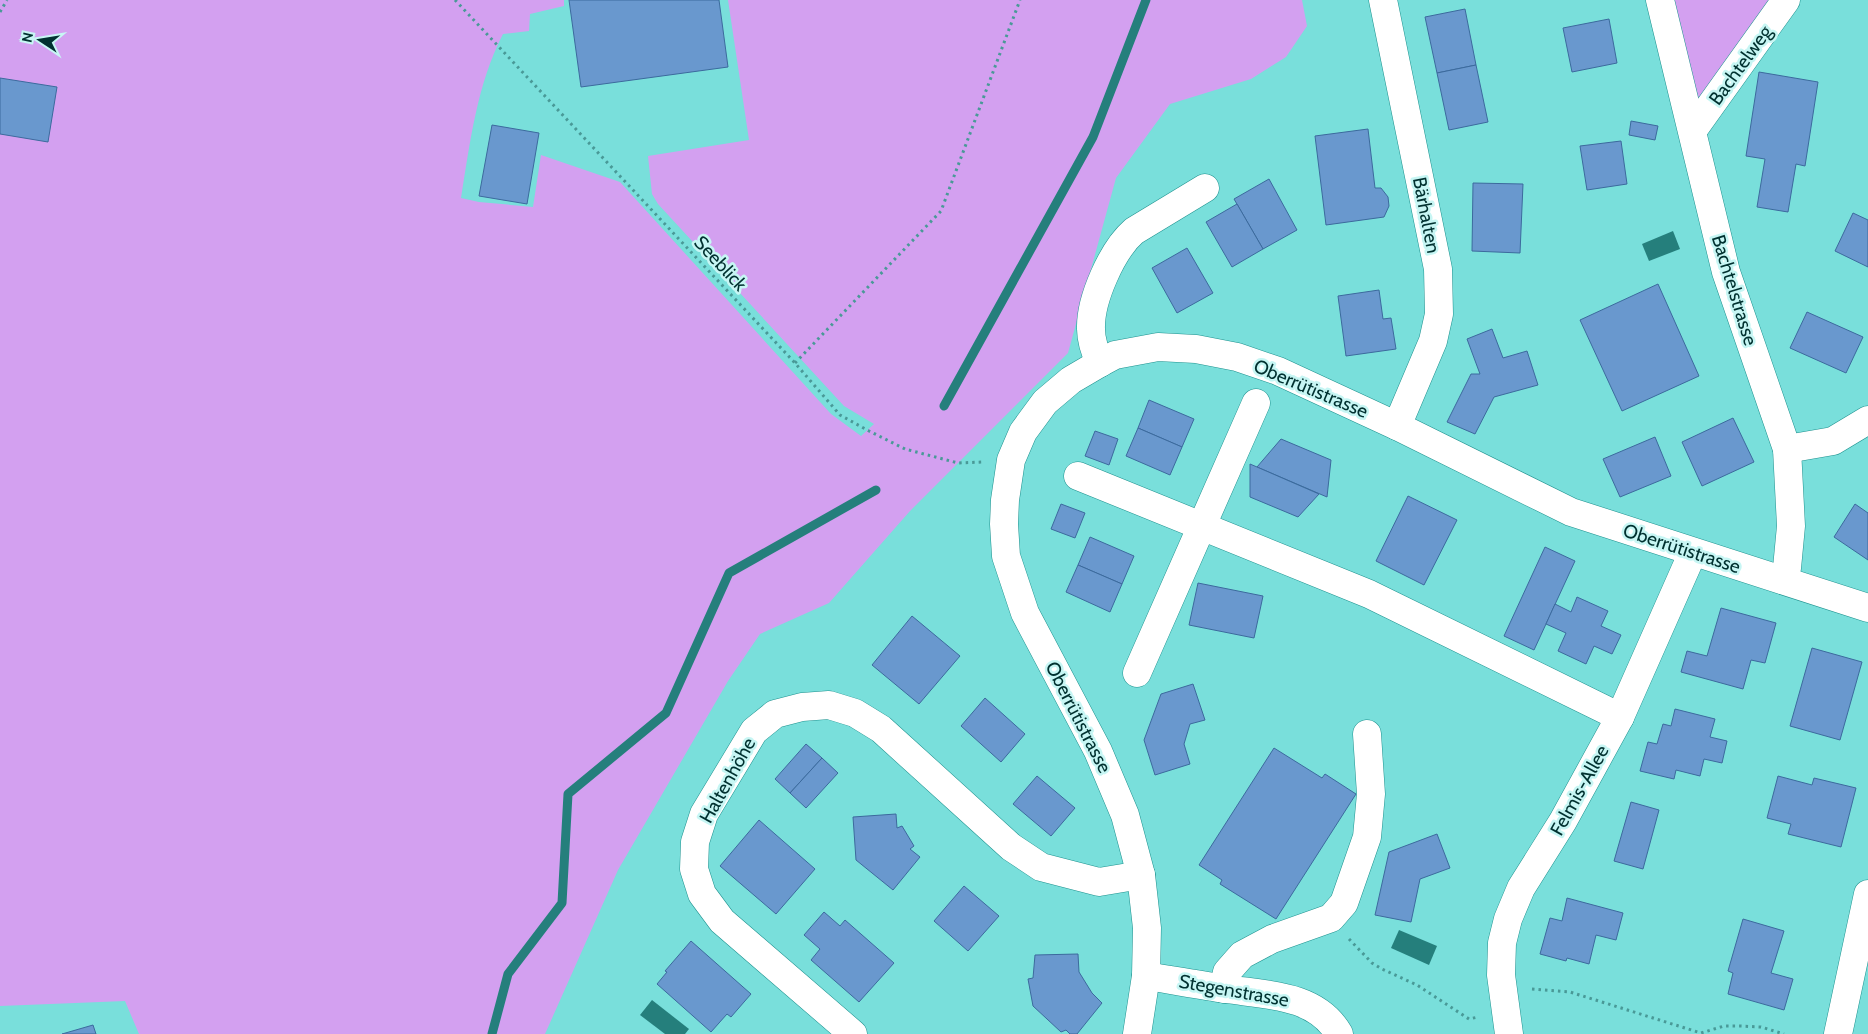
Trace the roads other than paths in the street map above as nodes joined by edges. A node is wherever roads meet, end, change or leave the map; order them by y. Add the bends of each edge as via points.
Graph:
1 (1383, 0) edge
2 (1660, 0) edge
3 (1786, 0) edge
4 (1693, 130) junction
5 (1205, 188) dead end
6 (1100, 363) junction
7 (1256, 403) dead end
8 (1868, 420) edge
9 (1397, 426) junction
10 (1788, 449) junction
11 (1078, 476) dead end
12 (1201, 526) junction
13 (1693, 552) junction
14 (1783, 580) junction
15 (1868, 608) edge
16 (1137, 673) dead end
17 (1620, 717) junction
18 (1367, 734) dead end
19 (1141, 875) junction
20 (1868, 894) edge
21 (1146, 976) junction
22 (1224, 989) junction
23 (853, 1034) edge
24 (1137, 1034) edge
25 (1339, 1034) edge
26 (1510, 1034) edge
27 (1838, 1034) edge

1 - 9 street, Bärhalten via 1438,269 1439,314 1431,349
2 - 4 street, Bachtelstrasse
3 - 4 street, Bachtelweg
4 - 10 street, Bachtelstrasse via 1726,272
5 - 6 street via 1125,239 1104,277 1092,310 1092,344
6 - 9 street, Oberrütistrasse via 1115,355 1158,347 1196,349 1237,357 1278,371
6 - 19 street, Oberrütistrasse via 1071,380 1045,402 1023,432 1012,460 1005,500 1006,556 1025,613 1098,751 1125,814
7 - 12 street
8 - 10 street via 1833,440
9 - 13 street, Oberrütistrasse via 1571,512
10 - 14 street, Bachtelstrasse via 1791,526
11 - 12 street
12 - 16 street
12 - 17 street via 1369,594
13 - 14 street, Oberrütistrasse
13 - 17 street, Felmis-Allee
14 - 15 street, Oberrütistrasse
17 - 26 street, Felmis-Allee via 1563,821 1521,888 1508,919 1502,943 1500,975
18 - 22 street via 1372,794 1367,837 1344,903 1330,918 1272,939 1242,955 1227,972
19 - 21 street, Oberrütistrasse via 1147,928
19 - 23 street, Haltenhöhe via 1099,882 1041,867 1011,847 880,728 855,712 829,705 775,714 754,731 704,814 695,842 694,869 702,894 722,921
20 - 27 street
21 - 22 street, Stegenstrasse
21 - 24 street, Oberrütistrasse
22 - 25 street, Stegenstrasse via 1287,997 1324,1015

